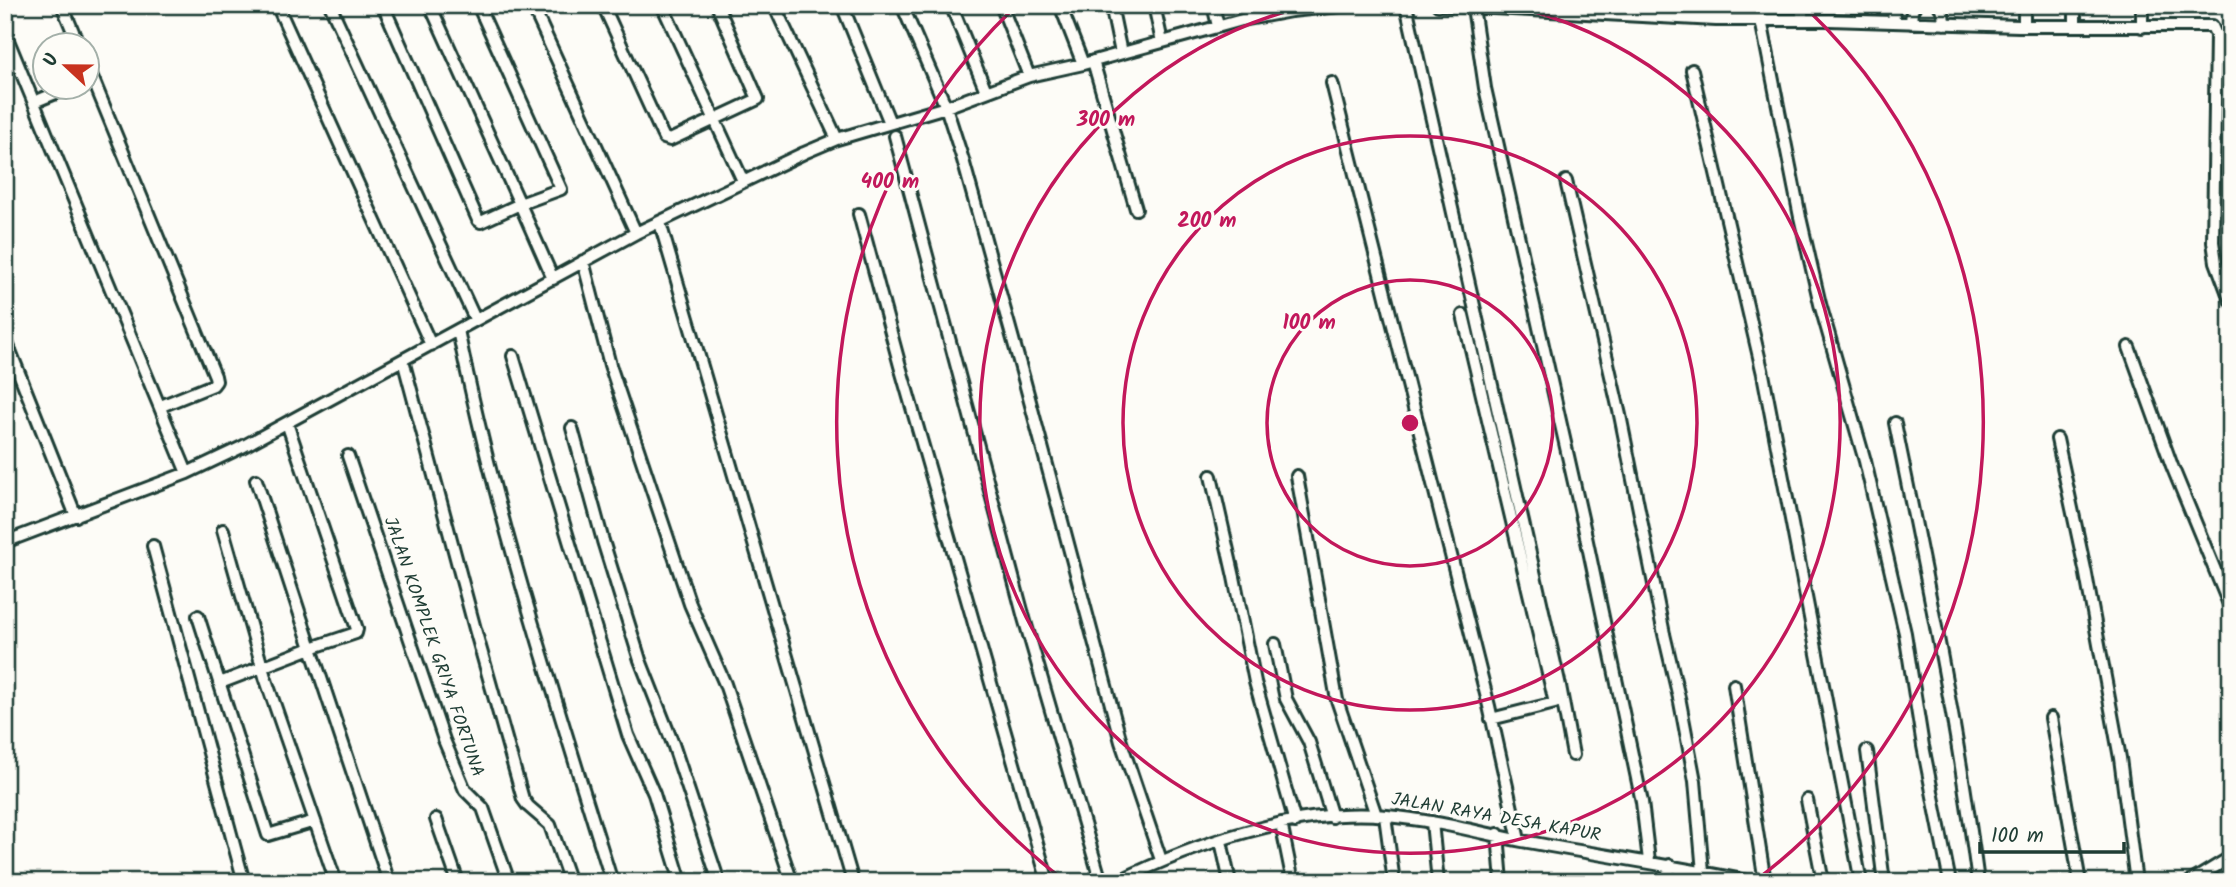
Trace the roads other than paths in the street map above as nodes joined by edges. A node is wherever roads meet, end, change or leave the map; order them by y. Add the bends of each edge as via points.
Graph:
1 (62, 5) edge
2 (277, 5) edge
3 (330, 5) edge
4 (383, 5) edge
5 (430, 5) edge
6 (478, 5) edge
7 (532, 5) edge
8 (603, 5) edge
9 (662, 5) edge
10 (717, 5) edge
11 (774, 5) edge
12 (842, 5) edge
13 (902, 5) edge
14 (951, 5) edge
15 (1001, 5) edge
16 (1060, 5) edge
17 (1111, 5) edge
18 (1154, 5) edge
19 (1213, 5) edge
20 (1350, 5) edge
21 (1406, 5) edge
22 (1438, 5) edge
23 (1802, 5) edge
24 (1893, 5) edge
25 (1915, 5) edge
26 (1939, 5) edge
27 (2024, 5) edge
28 (2075, 5) edge
29 (2142, 5) edge
30 (1468, 6) edge
31 (1527, 7) edge
32 (1600, 9) edge
33 (1665, 11) edge
34 (1761, 20) junction
35 (1802, 20) junction
36 (1894, 22) junction
37 (1911, 23) junction
38 (1944, 24) junction
39 (1218, 26) junction
40 (2024, 26) junction
41 (2075, 26) junction
42 (2142, 27) junction
43 (73, 32) edge
44 (5, 33) edge
45 (1162, 42) junction
46 (1121, 53) junction
47 (1088, 62) junction
48 (1692, 70) dead end
49 (1029, 76) junction
50 (1332, 83) dead end
51 (986, 92) junction
52 (32, 97) edge
53 (34, 102) edge
54 (100, 102) edge
55 (946, 107) junction
56 (714, 120) junction
57 (890, 122) junction
58 (895, 136) dead end
59 (837, 139) junction
60 (743, 181) junction
61 (1566, 181) dead end
62 (520, 205) junction
63 (1136, 209) dead end
64 (859, 214) dead end
65 (660, 223) junction
66 (636, 233) junction
67 (583, 261) junction
68 (553, 279) junction
69 (2231, 302) edge
70 (1463, 315) dead end
71 (475, 319) junction
72 (458, 330) junction
73 (5, 338) edge
74 (431, 345) junction
75 (2129, 347) dead end
76 (513, 356) dead end
77 (403, 360) junction
78 (160, 406) junction
79 (287, 423) junction
80 (1895, 423) dead end
81 (572, 428) dead end
82 (2057, 439) dead end
83 (348, 456) dead end
84 (187, 473) junction
85 (1210, 476) dead end
86 (1297, 476) dead end
87 (256, 480) dead end
88 (76, 516) junction
89 (223, 530) dead end
90 (5, 542) edge
91 (153, 546) dead end
92 (2231, 609) edge
93 (198, 616) dead end
94 (1275, 644) dead end
95 (311, 648) junction
96 (264, 667) junction
97 (220, 683) junction
98 (1734, 685) dead end
99 (2051, 718) dead end
100 (1491, 719) junction
101 (1867, 751) dead end
102 (1573, 755) dead end
103 (1807, 800) dead end
104 (1381, 815) junction
105 (1332, 817) junction
106 (436, 819) dead end
107 (315, 821) junction
108 (1295, 822) junction
109 (1432, 822) junction
110 (1281, 823) junction
111 (1498, 834) junction
112 (1519, 840) junction
113 (1221, 841) junction
114 (2231, 858) edge
115 (1161, 860) junction
116 (1649, 861) junction
117 (1670, 865) junction
118 (1703, 872) junction
119 (1729, 879) edge
120 (1124, 880) edge
121 (244, 882) edge
122 (336, 882) edge
123 (389, 882) edge
124 (458, 882) edge
125 (509, 882) edge
126 (570, 882) edge
127 (612, 882) edge
128 (681, 882) edge
129 (719, 882) edge
130 (792, 882) edge
131 (853, 882) edge
132 (1048, 882) edge
133 (1101, 882) edge
134 (1230, 882) edge
135 (1293, 882) edge
136 (1394, 882) edge
137 (1438, 882) edge
138 (1502, 882) edge
139 (1666, 882) edge
140 (1752, 882) edge
141 (1765, 882) edge
142 (1823, 882) edge
143 (1861, 882) edge
144 (1884, 882) edge
145 (1950, 882) edge
146 (1978, 882) edge
147 (2080, 882) edge
148 (2136, 882) edge
149 (2190, 882) edge

1 - 43 street
2 - 74 street
3 - 71 street
4 - 62 street via 478,220
5 - 62 street
6 - 62 street via 561,188
7 - 66 street
8 - 56 street via 664,138 670,140
9 - 56 street
10 - 56 street via 758,99
11 - 59 street
12 - 57 street
13 - 55 street
14 - 51 street
15 - 49 street
16 - 47 street
17 - 46 street
18 - 45 street
19 - 39 street
20 - 39 street
21 - 102 street
22 - 30 street
23 - 35 street
24 - 36 street
25 - 37 street
26 - 38 street
27 - 40 street
28 - 41 street
29 - 42 street
30 - 31 street
30 - 116 street via 1584,527 1642,802
31 - 32 street
32 - 33 street
33 - 34 street
34 - 35 street
34 - 145 street via 1820,304 1865,461 1905,633
35 - 36 street
36 - 37 street
37 - 38 street
38 - 40 street
39 - 45 street
40 - 41 street
41 - 42 street
42 - 69 street via 2205,24 2215,29 2213,242
44 - 52 street
45 - 46 street
46 - 47 street
47 - 49 street
47 - 63 street
48 - 143 street via 1763,374
49 - 51 street
50 - 100 street
51 - 55 street
53 - 78 street
54 - 78 street via 216,381
55 - 57 street
55 - 115 street via 1121,742
56 - 60 street
57 - 59 street
58 - 133 street via 1024,618
59 - 60 street
60 - 65 street
61 - 118 street via 1680,702 1695,781
62 - 68 street
64 - 132 street
65 - 66 street
65 - 131 street
66 - 67 street
67 - 68 street
67 - 130 street via 610,365 690,604 726,684
68 - 71 street
70 - 100 street via 1555,703
71 - 72 street
72 - 74 street
72 - 127 street via 491,477
73 - 88 street
74 - 77 street
75 - 92 street
76 - 128 street via 628,735 654,794
77 - 79 street
77 - 126 street via 523,799 550,825
78 - 84 street
79 - 84 street
79 - 95 street via 357,629
80 - 146 street via 1954,716
81 - 129 street via 640,660
82 - 148 street via 2120,758
83 - 125 street, JALAN KOMPLEK GRIYA FORTUNA via 444,740 462,784 483,808
84 - 88 street
85 - 108 street via 1255,682
86 - 104 street via 1338,700
87 - 95 street
88 - 90 street
89 - 96 street
91 - 121 street
93 - 97 street
94 - 105 street via 1286,699 1310,742
95 - 96 street
95 - 123 street
96 - 97 street
96 - 107 street
97 - 107 street via 268,835
98 - 141 street
99 - 147 street
100 - 112 street
101 - 144 street
103 - 142 street
104 - 105 street, JALAN RAYA DESA KAPUR
104 - 109 street, JALAN RAYA DESA KAPUR
104 - 136 street
105 - 108 street, JALAN RAYA DESA KAPUR
106 - 124 street
107 - 122 street
108 - 110 street, JALAN RAYA DESA KAPUR
109 - 111 street, JALAN RAYA DESA KAPUR
109 - 137 street
110 - 113 street, JALAN RAYA DESA KAPUR
110 - 135 street
111 - 112 street, JALAN RAYA DESA KAPUR
111 - 138 street
112 - 116 street, JALAN RAYA DESA KAPUR
113 - 115 street, JALAN RAYA DESA KAPUR
113 - 134 street
114 - 149 street
115 - 120 street, JALAN RAYA DESA KAPUR
116 - 117 street, JALAN RAYA DESA KAPUR
117 - 118 street, JALAN RAYA DESA KAPUR
117 - 139 street
118 - 119 street, JALAN RAYA DESA KAPUR
119 - 140 street, JALAN RAYA DESA KAPUR

